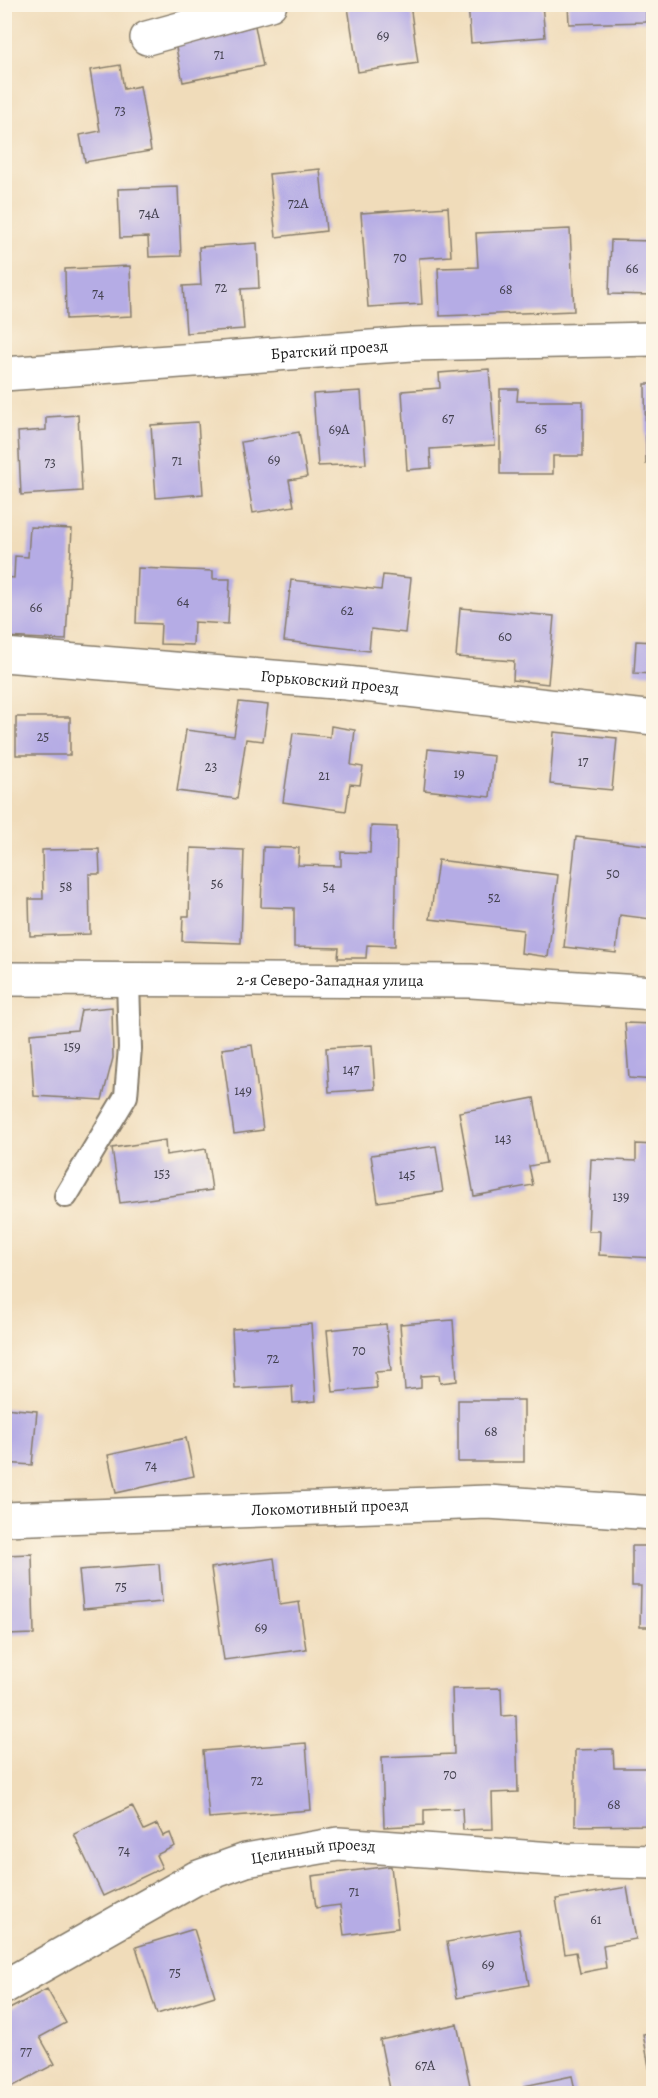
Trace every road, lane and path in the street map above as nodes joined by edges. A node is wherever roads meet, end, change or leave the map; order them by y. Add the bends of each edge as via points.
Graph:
1 (270, 4) edge
2 (147, 38) dead end
3 (654, 339) edge
4 (4, 374) edge
5 (4, 655) edge
6 (654, 718) edge
7 (4, 979) edge
8 (128, 981) junction
9 (654, 993) edge
10 (66, 1196) dead end
11 (654, 1513) edge
12 (4, 1519) edge
13 (654, 1862) edge
14 (4, 1987) edge

1 - 2 street
3 - 4 street, Братский проезд via 412,344
5 - 6 street, Горьковский проезд via 346,683
7 - 8 street, 2-я Северо-Западная улица
8 - 9 street, 2-я Северо-Западная улица via 471,981
8 - 10 lane via 130,1048 126,1096
11 - 12 street, Локомотивный проезд via 488,1502
13 - 14 street, Целинный проезд via 338,1844 246,1860 196,1878

